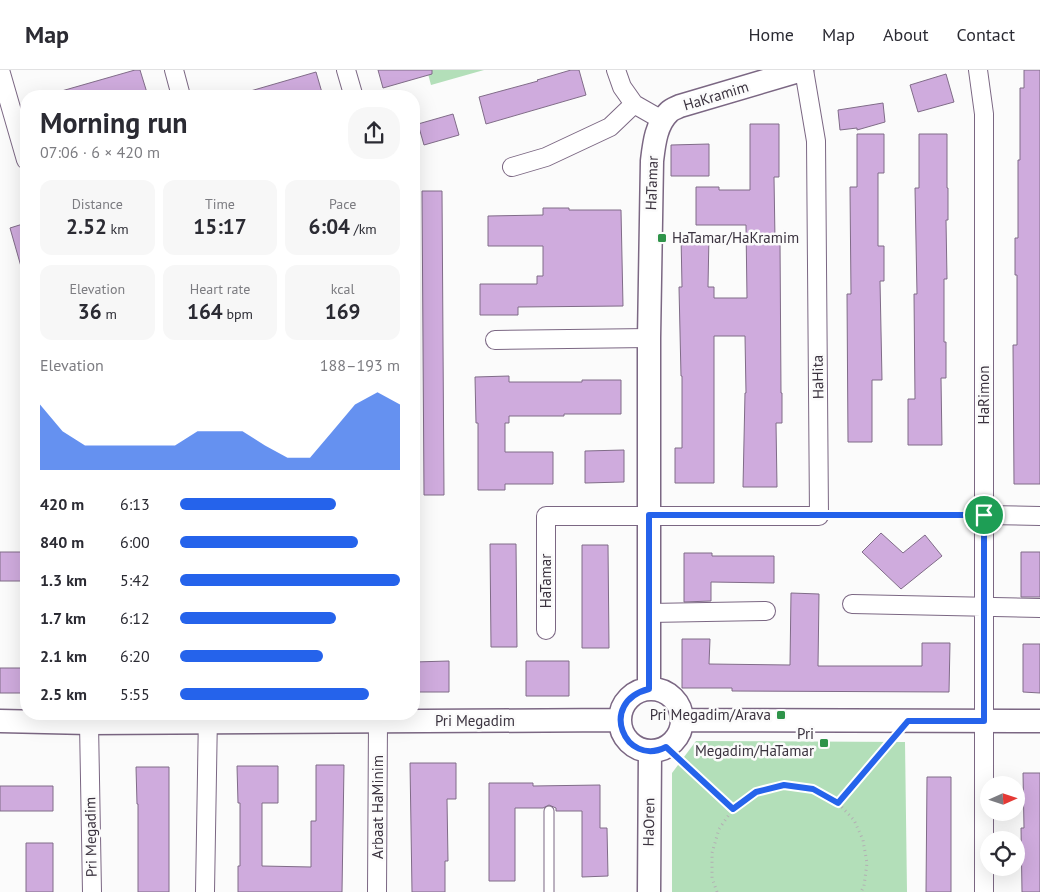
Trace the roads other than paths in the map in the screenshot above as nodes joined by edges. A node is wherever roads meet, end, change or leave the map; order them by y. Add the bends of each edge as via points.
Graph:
1 (0, 70) edge
2 (174, 70) edge
3 (346, 70) edge
4 (616, 70) edge
5 (803, 70) edge
6 (978, 70) edge
7 (179, 90) edge
8 (351, 90) edge
9 (634, 104) junction
10 (662, 120) junction
11 (20, 139) edge
12 (512, 167) dead end
13 (648, 338) junction
14 (495, 340) dead end
15 (649, 515) junction
16 (984, 515) junction
17 (1040, 516) edge
18 (852, 604) dead end
19 (984, 606) junction
20 (1040, 608) edge
21 (766, 611) dead end
22 (649, 614) junction
23 (546, 630) dead end
24 (649, 689) junction
25 (161, 720) edge
26 (208, 720) edge
27 (321, 720) edge
28 (620, 720) junction
29 (682, 720) junction
30 (0, 721) edge
31 (378, 721) junction
32 (984, 721) junction
33 (1040, 721) edge
34 (90, 723) junction
35 (658, 749) junction
36 (549, 811) dead end
37 (92, 892) edge
38 (205, 892) edge
39 (377, 892) edge
40 (549, 892) edge
41 (649, 892) edge
42 (984, 892) edge

1 - 11 street
2 - 7 street
3 - 8 street
4 - 9 street via 622,87
5 - 10 street, HaKramim via 680,106
5 - 15 street, HaHita via 816,141 819,516
6 - 16 street, HaRimon via 984,114
9 - 10 street
9 - 12 street via 610,128 546,157
10 - 13 street, HaTamar via 654,139 652,161
13 - 14 street
13 - 15 street, HaTamar
15 - 22 street, HaTamar
15 - 23 street, HaTamar via 546,516
16 - 17 street
16 - 19 street, HaRimon
18 - 19 street
19 - 20 street
19 - 32 street, HaRimon
21 - 22 street
22 - 24 street, HaTamar
24 - 28 street via 632,696
24 - 29 street via 668,694 676,701
25 - 34 street, Pri Megadim
26 - 38 street
27 - 31 street, Pri Megadim
28 - 31 street, Pri Megadim
28 - 35 street via 622,730 632,745 641,749
29 - 32 street
29 - 35 street via 678,736
30 - 34 street, Pri Megadim
31 - 39 street, Arbaat HaMinim
32 - 33 street
32 - 42 street, HaRimon
34 - 37 street, Pri Megadim
35 - 41 street, HaOren
36 - 40 lane

